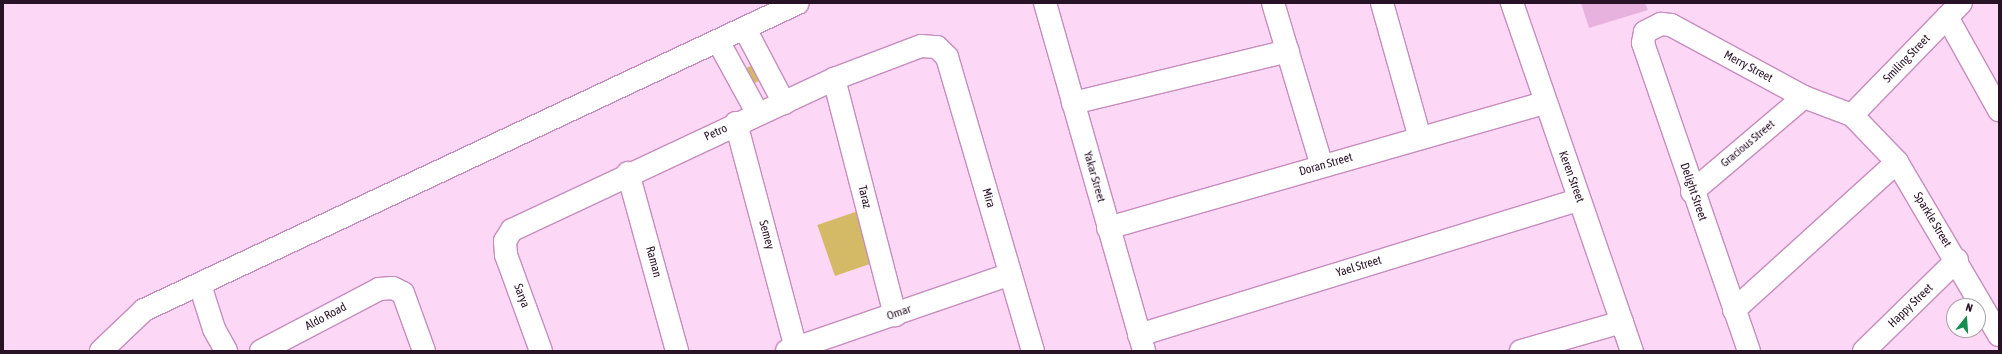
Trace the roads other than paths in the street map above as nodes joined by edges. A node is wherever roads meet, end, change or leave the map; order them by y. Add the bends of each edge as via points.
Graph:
1 (798, 3) edge
2 (1045, 3) edge
3 (1273, 3) edge
4 (1382, 3) edge
5 (1512, 3) edge
6 (1954, 10) edge
7 (745, 29) junction
8 (1645, 32) joint
9 (718, 41) junction
10 (937, 47) joint
11 (1288, 51) junction
12 (834, 79) junction
13 (1804, 97) junction
14 (784, 103) junction
15 (1073, 103) junction
16 (1544, 103) junction
17 (1999, 110) edge
18 (758, 114) junction
19 (1852, 114) junction
20 (736, 123) junction
21 (1420, 138) junction
22 (1897, 162) junction
23 (1322, 166) junction
24 (628, 173) junction
25 (1692, 192) junction
26 (1580, 200) junction
27 (1108, 228) junction
28 (505, 241) joint
29 (1957, 260) junction
30 (1010, 274) junction
31 (200, 285) junction
32 (1734, 310) junction
33 (895, 315) junction
34 (1622, 322) junction
35 (1999, 335) edge
36 (296, 343) edge
37 (1142, 343) edge
38 (792, 349) edge
39 (101, 351) edge
40 (226, 351) edge
41 (261, 351) edge
42 (424, 351) edge
43 (541, 351) edge
44 (677, 351) edge
45 (1033, 351) edge
46 (1520, 351) edge
47 (1632, 351) edge
48 (1749, 351) edge
49 (1864, 351) edge

1 - 7 street
2 - 15 street, Yakar Street
3 - 11 street
4 - 21 street
5 - 16 street, Keren Street
6 - 17 street
6 - 19 street, Smiling Street
7 - 9 street
7 - 14 street
8 - 13 street, Merry Street via 1661,24 1671,25
8 - 25 street, Delight Street via 1643,43
9 - 18 street
9 - 31 street
10 - 12 street, Petro via 921,46
10 - 30 street, Mira via 947,58
11 - 15 street
11 - 23 street
12 - 14 street, Petro
12 - 33 street, Taraz
13 - 19 street, Merry Street
13 - 25 street, Gracious Street
14 - 18 street, Petro
15 - 27 street, Yakar Street
16 - 21 street, Doran Street
16 - 26 street, Keren Street
18 - 20 street, Petro
19 - 22 street, Sparkle Street
20 - 24 street, Petro
20 - 38 street, Semey
21 - 23 street, Doran Street
22 - 29 street, Sparkle Street
22 - 32 street
23 - 27 street, Doran Street
24 - 28 street, Petro via 512,230
24 - 44 street, Raman
25 - 32 street, Delight Street
26 - 34 street, Keren Street
26 - 37 street, Yael Street
27 - 37 street, Yakar Street
28 - 43 street, Sarya via 506,255
29 - 35 street, Sparkle Street
29 - 49 street, Happy Street
30 - 33 street, Omar
30 - 45 street, Mira
31 - 39 street via 144,310
31 - 40 street via 214,329
32 - 48 street, Delight Street
33 - 38 street, Omar
34 - 46 street
34 - 47 street, Keren Street
36 - 41 street, Aldo Road
36 - 42 street, Aldo Road via 379,289 393,288 403,293

